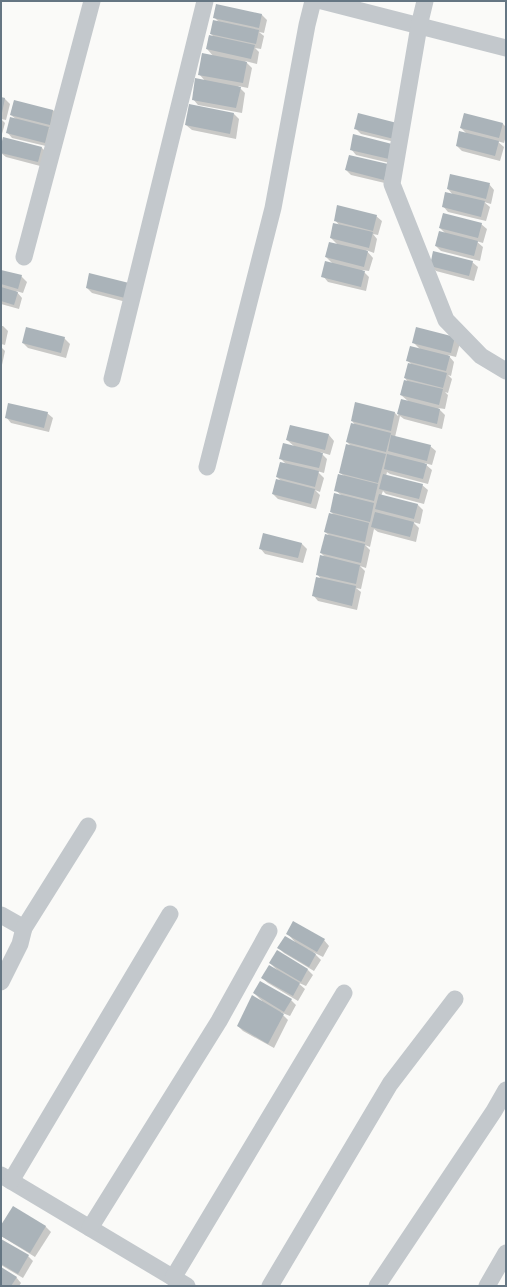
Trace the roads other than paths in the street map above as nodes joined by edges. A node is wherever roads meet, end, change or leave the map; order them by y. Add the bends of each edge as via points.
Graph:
1 (92, 1) edge
2 (205, 1) edge
3 (312, 1) edge
4 (322, 1) edge
5 (425, 1) edge
6 (420, 26) junction
7 (506, 48) edge
8 (24, 257) dead end
9 (506, 371) edge
10 (112, 379) dead end
11 (207, 467) dead end
12 (88, 826) dead end
13 (170, 914) dead end
14 (1, 916) edge
15 (24, 928) junction
16 (269, 931) dead end
17 (1, 982) edge
18 (344, 993) dead end
19 (455, 999) dead end
20 (506, 1090) edge
21 (6, 1178) edge
22 (90, 1228) junction
23 (506, 1253) edge
24 (180, 1282) edge
25 (270, 1286) edge
26 (377, 1286) edge
27 (487, 1286) edge

1 - 8 street
2 - 10 street
3 - 11 street via 273,208
4 - 6 street
5 - 6 street
6 - 7 street
6 - 9 street via 392,184 446,320 481,356
12 - 15 street
13 - 21 street
14 - 15 street
15 - 17 street via 20,944
16 - 22 street via 219,1021
18 - 24 street
19 - 25 street via 390,1084
20 - 26 street
21 - 22 street
22 - 24 street
23 - 27 street

